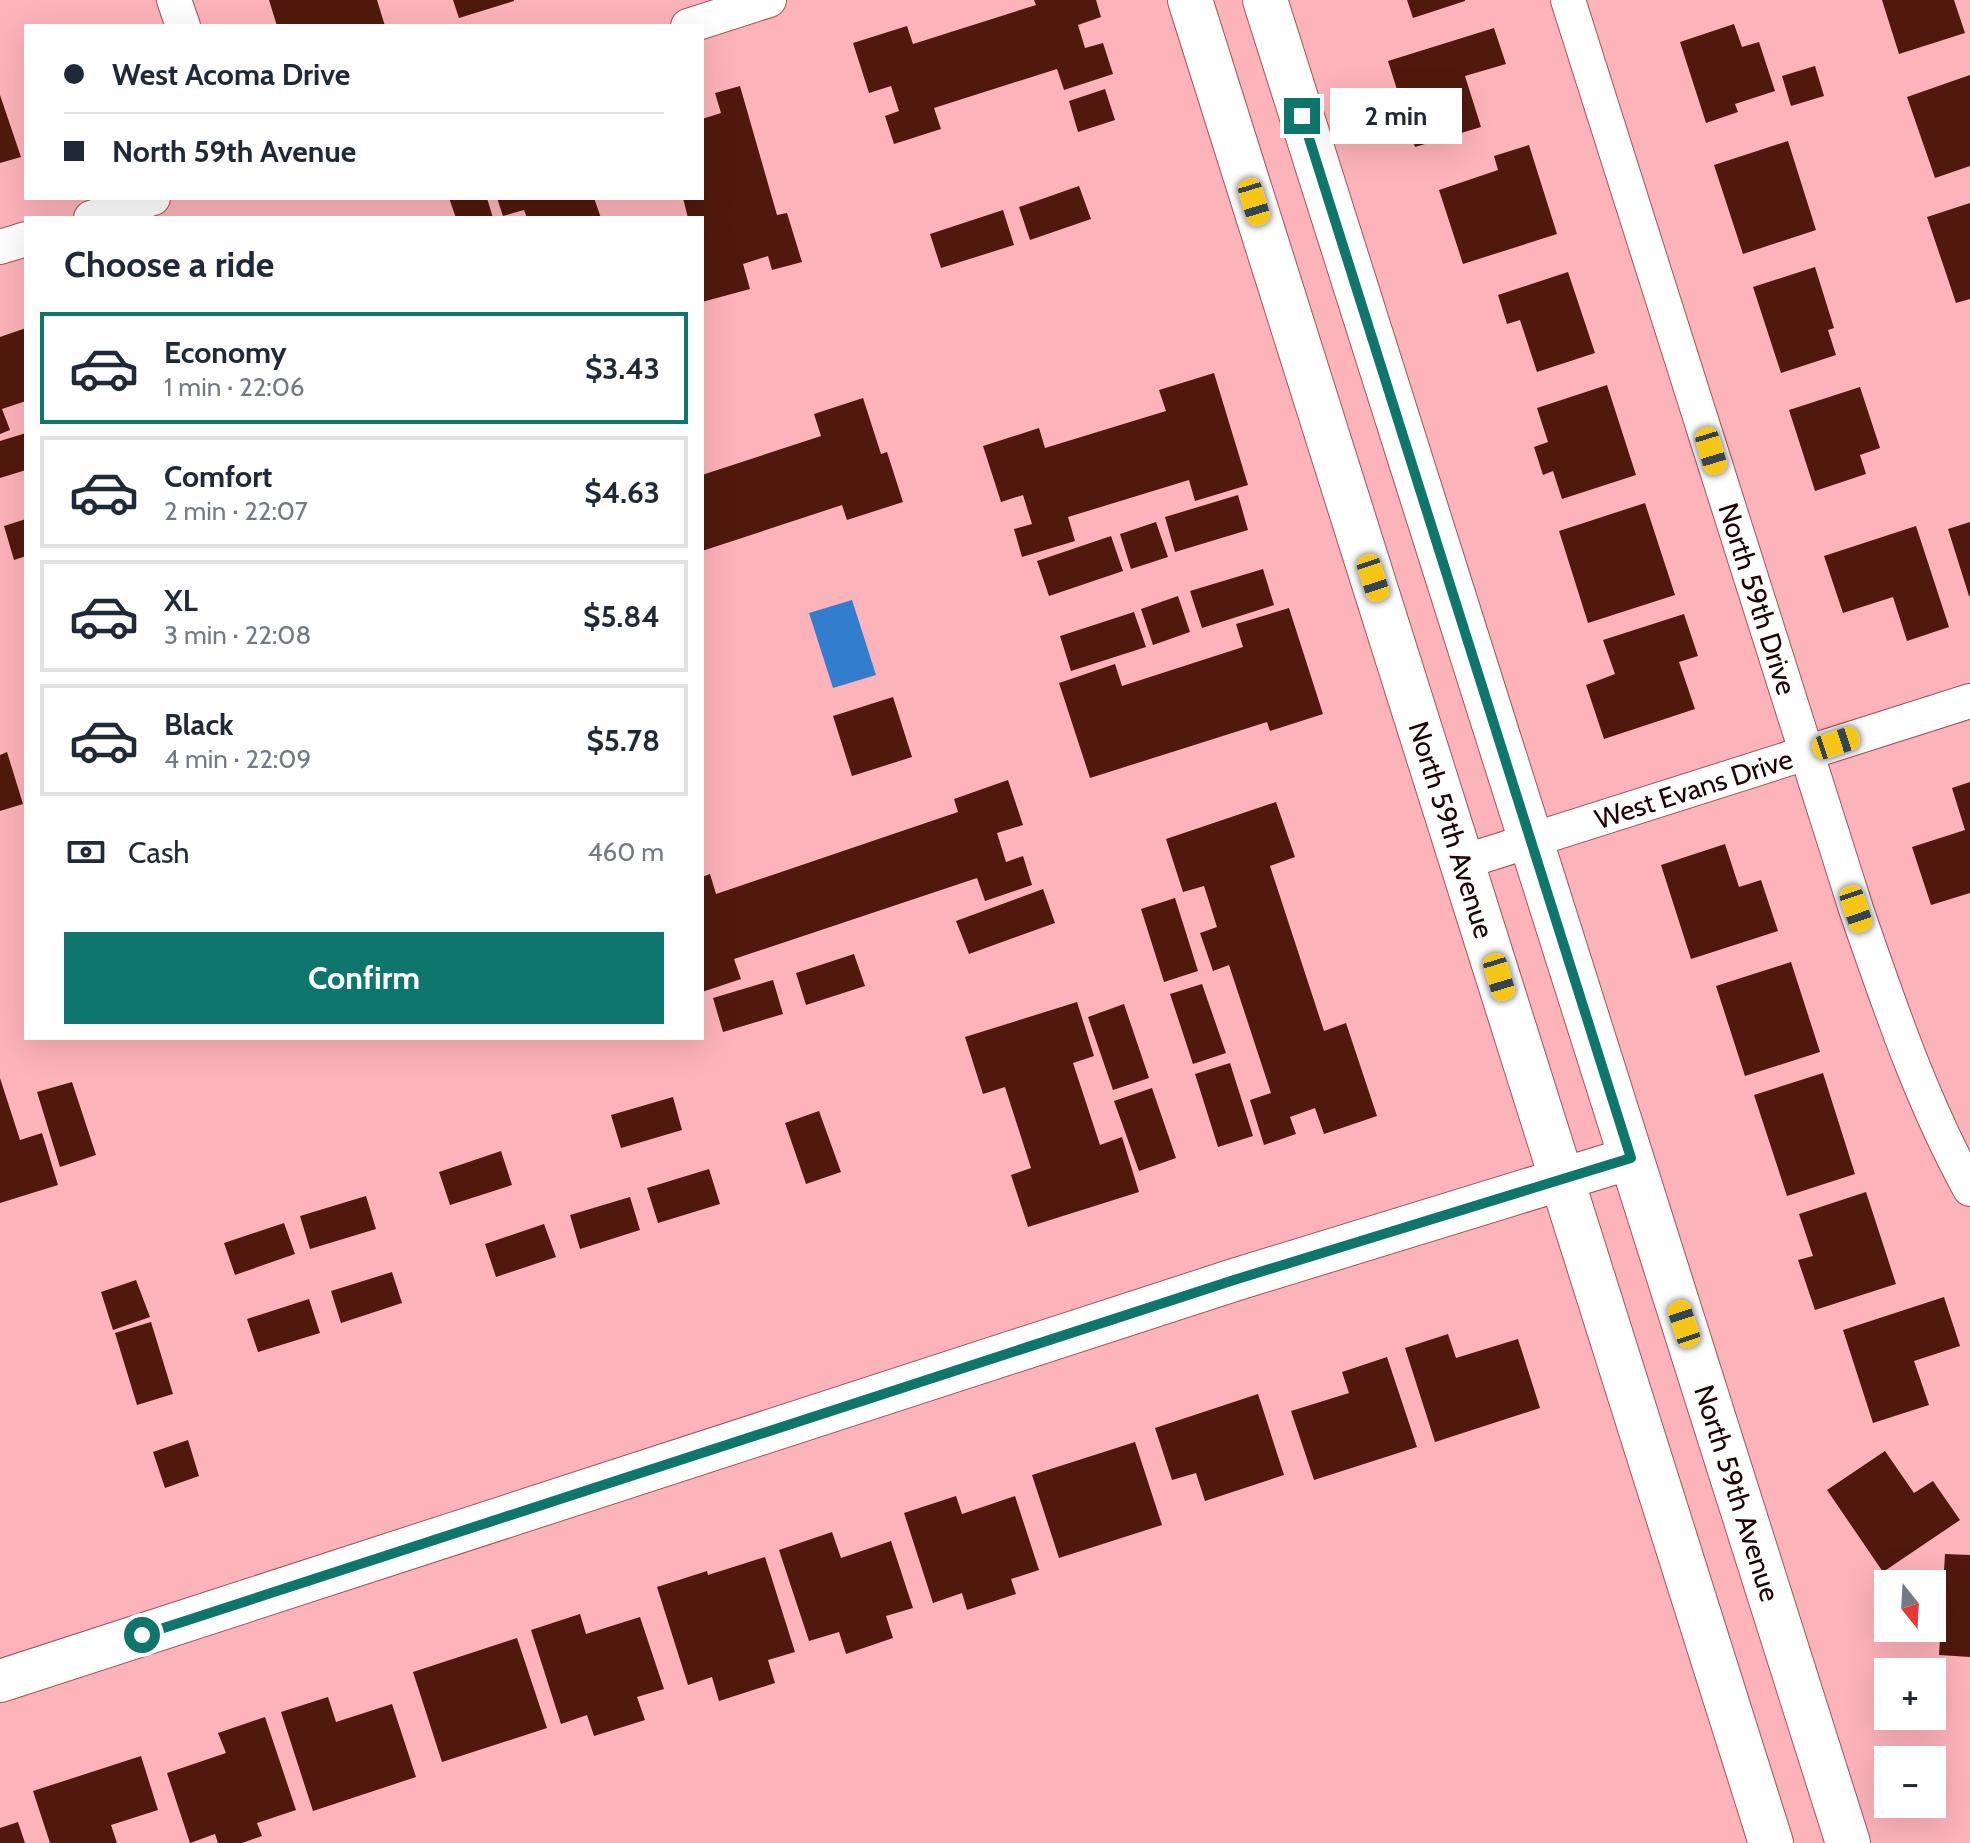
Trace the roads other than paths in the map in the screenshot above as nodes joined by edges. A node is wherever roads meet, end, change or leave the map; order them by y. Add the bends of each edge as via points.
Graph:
1 (174, 0) edge
2 (769, 0) edge
3 (1190, 0) edge
4 (1265, 0) edge
5 (1568, 0) edge
6 (182, 24) edge
7 (694, 24) edge
8 (147, 200) edge
9 (97, 216) edge
10 (24, 240) edge
11 (0, 247) edge
12 (1970, 701) edge
13 (1806, 752) junction
14 (1530, 840) junction
15 (1463, 862) junction
16 (1631, 1158) junction
17 (1562, 1180) junction
18 (1970, 1189) edge
19 (0, 1681) edge
20 (1771, 1843) edge
21 (1848, 1843) edge

1 - 6 street
2 - 7 street
3 - 15 main road, North 59th Avenue
4 - 14 main road, North 59th Avenue
5 - 13 street, North 59th Drive
8 - 9 street
10 - 11 street
12 - 13 street, West Evans Drive
13 - 14 street, West Evans Drive
13 - 18 street, North 59th Drive via 1904,1045
14 - 15 street, West Evans Drive
14 - 16 main road, North 59th Avenue
15 - 17 main road, North 59th Avenue
16 - 17 street
16 - 21 main road, North 59th Avenue
17 - 19 street via 1234,1280
17 - 20 main road, North 59th Avenue

